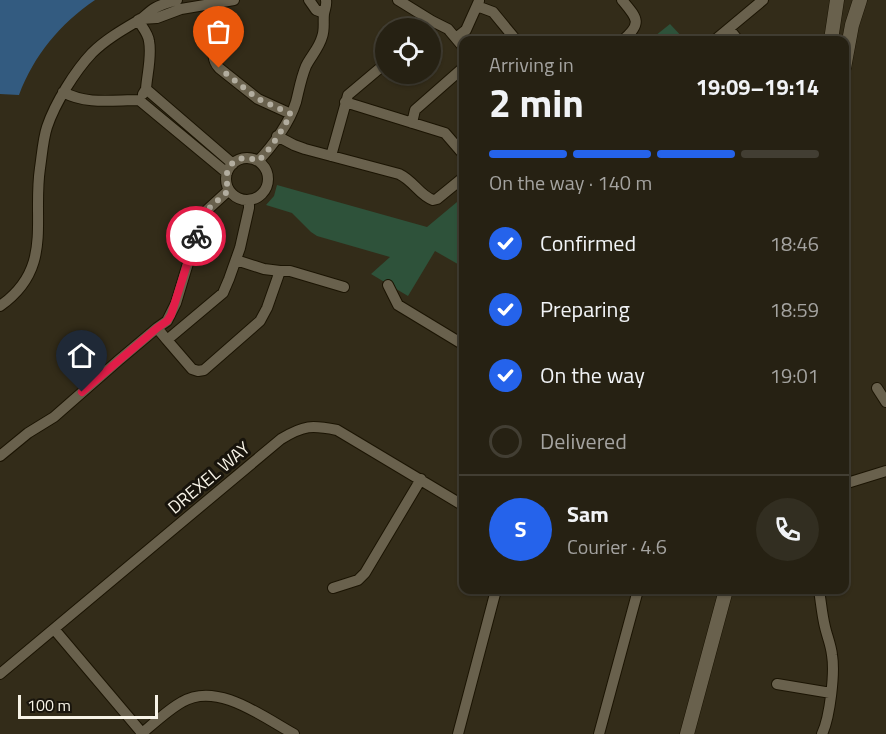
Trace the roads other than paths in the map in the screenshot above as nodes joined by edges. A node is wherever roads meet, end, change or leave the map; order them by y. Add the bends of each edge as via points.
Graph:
1 (177, 0) edge
2 (234, 0) edge
3 (309, 0) edge
4 (326, 0) edge
5 (398, 0) edge
6 (622, 0) edge
7 (763, 0) edge
8 (837, 0) edge
9 (860, 0) edge
10 (222, 1) edge
11 (478, 3) edge
12 (414, 4) edge
13 (324, 13) junction
14 (423, 18) edge
15 (139, 20) junction
16 (441, 27) edge
17 (729, 29) junction
18 (216, 36) dead end
19 (513, 36) edge
20 (627, 36) edge
21 (720, 36) edge
22 (735, 36) edge
23 (832, 36) edge
24 (456, 38) junction
25 (849, 41) edge
26 (459, 42) edge
27 (375, 72) edge
28 (459, 72) edge
29 (146, 89) junction
30 (63, 92) junction
31 (138, 100) junction
32 (345, 102) junction
33 (291, 114) junction
34 (412, 123) junction
35 (278, 136) junction
36 (459, 149) edge
37 (331, 156) junction
38 (258, 161) junction
39 (230, 168) junction
40 (459, 181) edge
41 (229, 190) junction
42 (249, 200) junction
43 (236, 260) junction
44 (280, 271) junction
45 (388, 285) dead end
46 (345, 287) dead end
47 (0, 306) edge
48 (157, 328) junction
49 (167, 340) junction
50 (459, 342) edge
51 (877, 388) dead end
52 (886, 402) edge
53 (0, 456) edge
54 (886, 471) edge
55 (421, 479) junction
56 (849, 482) edge
57 (459, 503) edge
58 (333, 588) dead end
59 (495, 594) edge
60 (637, 594) edge
61 (725, 594) edge
62 (820, 594) edge
63 (54, 628) junction
64 (0, 674) edge
65 (777, 684) dead end
66 (831, 693) junction
67 (141, 734) edge
68 (294, 734) edge
69 (458, 734) edge
70 (599, 734) edge
71 (687, 734) edge
72 (822, 734) edge

1 - 15 street via 156,7
2 - 10 street
3 - 13 street
4 - 13 street
5 - 12 street
6 - 20 street via 635,15 634,30
7 - 17 street
8 - 23 street
9 - 25 street
10 - 15 street
11 - 19 street via 493,12
11 - 24 street via 466,30
12 - 14 street
13 - 33 street via 322,37 303,73
15 - 29 street via 149,40
15 - 30 street via 92,53
16 - 24 street via 448,28
17 - 21 street
17 - 22 street
18 - 33 street via 213,54 219,68 258,99
24 - 26 street
27 - 32 street
28 - 34 street via 415,110
29 - 31 street
29 - 39 street
30 - 31 street via 87,101
30 - 47 street via 47,128 40,169 36,255 23,284
31 - 39 street
32 - 34 street
32 - 37 street
33 - 35 street
34 - 36 street via 445,133
35 - 37 street via 294,146
35 - 38 street
37 - 40 street via 399,174 433,200
38 - 39 street via 242,159
38 - 42 street via 266,170 267,182 262,193
39 - 41 street via 226,179
41 - 42 street via 238,198
41 - 48 street via 205,212 171,315
42 - 43 street
43 - 44 street
43 - 49 street via 223,293
44 - 46 street
44 - 49 street via 260,321 204,370 192,369
45 - 50 street via 398,305
48 - 49 street
48 - 53 street via 54,417
51 - 52 street
54 - 56 street
55 - 57 street, DREXEL WAY
55 - 58 street via 365,573 358,580
55 - 63 street, DREXEL WAY via 337,430 316,426 296,430
59 - 69 street
60 - 70 street
61 - 71 street
62 - 66 street via 832,655
63 - 64 street, DREXEL WAY
63 - 67 street
65 - 66 street
66 - 72 street
67 - 68 street via 182,702 213,695 234,701

